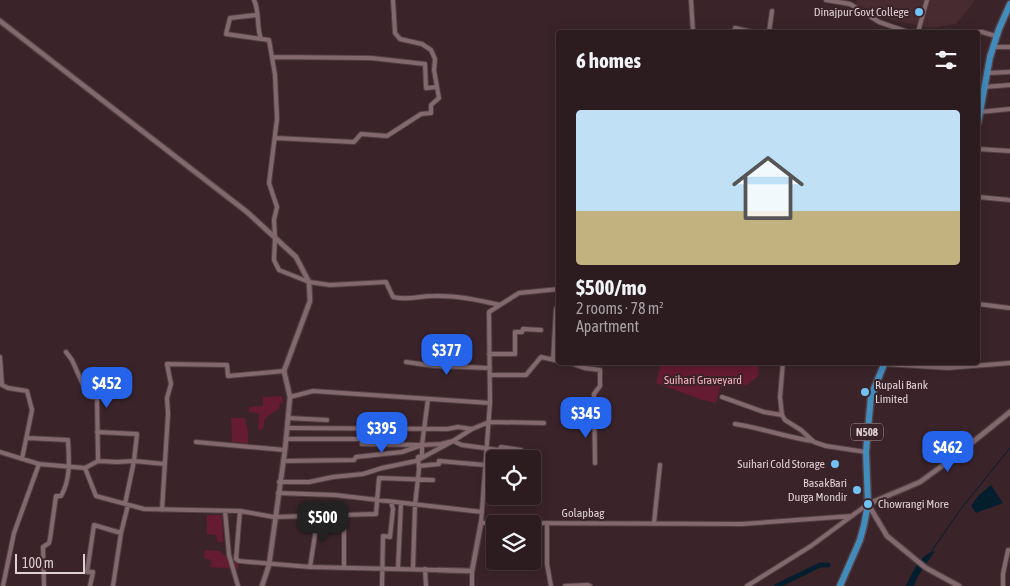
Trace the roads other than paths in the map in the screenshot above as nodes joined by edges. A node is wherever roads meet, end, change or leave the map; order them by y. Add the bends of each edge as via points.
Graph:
1 (254, 0) edge
2 (393, 0) edge
3 (691, 0) edge
4 (826, 0) edge
5 (927, 0) edge
6 (1010, 4) edge
7 (772, 11) dead end
8 (1008, 13) edge
9 (257, 15) junction
10 (0, 21) edge
11 (735, 28) dead end
12 (692, 30) edge
13 (744, 30) edge
14 (769, 30) edge
15 (902, 30) edge
16 (919, 30) edge
17 (980, 32) edge
18 (996, 36) junction
19 (261, 39) junction
20 (1010, 47) edge
21 (993, 48) junction
22 (272, 56) junction
23 (1010, 72) edge
24 (987, 73) junction
25 (1010, 85) edge
26 (437, 87) junction
27 (982, 89) edge
28 (1010, 109) edge
29 (980, 112) joint
30 (275, 138) junction
31 (980, 149) edge
32 (1010, 151) edge
33 (980, 197) edge
34 (1010, 200) edge
35 (276, 238) junction
36 (309, 282) junction
37 (556, 289) edge
38 (980, 304) edge
39 (500, 305) junction
40 (1010, 308) edge
41 (542, 330) dead end
42 (556, 344) edge
43 (66, 352) dead end
44 (489, 354) junction
45 (0, 356) edge
46 (553, 360) joint
47 (406, 362) dead end
48 (1010, 363) edge
49 (576, 365) edge
50 (783, 365) edge
51 (884, 365) edge
52 (910, 365) edge
53 (490, 368) junction
54 (284, 370) junction
55 (490, 375) junction
56 (290, 396) junction
57 (722, 397) dead end
58 (428, 399) junction
59 (490, 403) junction
60 (1010, 412) edge
61 (782, 415) junction
62 (288, 418) junction
63 (326, 420) dead end
64 (489, 422) junction
65 (544, 423) dead end
66 (735, 424) dead end
67 (287, 428) junction
68 (424, 429) junction
69 (472, 429) junction
70 (98, 432) junction
71 (27, 438) junction
72 (286, 439) junction
73 (453, 441) junction
74 (196, 442) dead end
75 (814, 442) junction
76 (422, 445) junction
77 (487, 448) junction
78 (285, 450) junction
79 (499, 450) edge
80 (499, 450) edge
81 (521, 450) dead end
82 (0, 452) edge
83 (866, 452) junction
84 (22, 459) junction
85 (418, 460) junction
86 (98, 461) junction
87 (134, 461) junction
88 (283, 462) junction
89 (39, 464) junction
90 (165, 464) junction
91 (595, 464) dead end
92 (660, 465) dead end
93 (69, 466) junction
94 (419, 466) junction
95 (485, 466) junction
96 (85, 468) junction
97 (485, 472) joint
98 (418, 479) junction
99 (433, 480) dead end
100 (279, 482) junction
101 (278, 493) junction
102 (377, 501) junction
103 (391, 502) junction
104 (402, 503) junction
105 (868, 504) junction
106 (127, 505) junction
107 (415, 505) junction
108 (162, 510) junction
109 (225, 511) junction
110 (240, 511) junction
111 (482, 512) junction
112 (344, 515) junction
113 (318, 516) junction
114 (852, 516) junction
115 (274, 517) junction
116 (481, 523) junction
117 (654, 523) junction
118 (547, 524) junction
119 (121, 533) junction
120 (1008, 550) dead end
121 (269, 565) junction
122 (310, 567) junction
123 (344, 567) junction
124 (382, 568) junction
125 (398, 568) junction
126 (413, 569) junction
127 (425, 569) junction
128 (438, 570) joint
129 (472, 571) junction
130 (3, 586) edge
131 (44, 586) edge
132 (90, 586) edge
133 (113, 586) edge
134 (238, 586) edge
135 (262, 586) edge
136 (382, 586) edge
137 (426, 586) edge
138 (472, 586) edge
139 (551, 586) edge
140 (565, 586) edge
141 (590, 586) edge
142 (747, 586) edge
143 (840, 586) edge
144 (959, 586) edge
145 (1003, 586) edge

1 - 9 street
2 - 26 street via 394,33 400,39 422,44 430,50 435,59
3 - 12 street
4 - 15 street via 850,4 879,22
5 - 16 street
6 - 8 highway
7 - 14 street
8 - 18 highway
9 - 19 street
9 - 19 street via 230,18 226,34
10 - 35 street via 247,212
11 - 13 street
17 - 18 street
18 - 21 highway
19 - 22 street via 269,40
20 - 21 street
21 - 24 highway
22 - 26 street via 371,58 425,64 426,88
22 - 30 street via 277,119
23 - 24 street
24 - 27 highway
25 - 27 street
26 - 30 street via 440,98 431,105 431,113 421,114 387,136 361,134 354,142
27 - 29 highway
28 - 29 street
30 - 35 street via 269,183 276,207
31 - 32 street
33 - 34 street
35 - 36 street via 296,257
35 - 36 street via 274,260 279,270
36 - 39 street via 330,286 386,282 393,297 404,300 432,296
36 - 54 street via 310,301
37 - 39 street via 519,293
38 - 40 street
39 - 44 street via 489,312
41 - 44 street via 515,332 515,354
42 - 46 street
43 - 70 street via 88,396 97,398
44 - 53 street
45 - 71 street via 2,385 27,391 32,410
46 - 55 street via 541,357 526,375
47 - 53 street
48 - 52 street via 948,368
49 - 91 street via 600,370 600,386 594,394
50 - 61 street
51 - 83 highway, N508 via 871,396
53 - 55 street
54 - 56 street
54 - 90 street via 228,376 227,365 167,364 171,384 167,398
55 - 59 street
56 - 58 street via 313,390
56 - 62 street
57 - 61 street
58 - 59 street
58 - 68 street
59 - 64 street
60 - 105 street via 920,482
61 - 75 street
62 - 63 street
62 - 67 street
64 - 65 street
64 - 69 street
64 - 77 street
66 - 75 street
67 - 68 street
67 - 72 street
68 - 69 street
68 - 76 street
69 - 73 street
70 - 86 street
70 - 87 street via 137,434
71 - 84 street
71 - 93 street via 68,440
72 - 76 street via 362,439 362,444
72 - 78 street
73 - 76 street
73 - 77 street
73 - 85 street
74 - 78 street
75 - 83 street
76 - 85 street via 422,456
76 - 88 street via 402,452 356,457 354,460
77 - 79 street
77 - 95 street
78 - 88 street
80 - 81 street via 501,447
82 - 84 street
83 - 105 highway, N508
84 - 89 street
85 - 94 street
85 - 100 street via 363,474 309,482
86 - 87 street
86 - 96 street
87 - 90 street
87 - 106 street
88 - 100 street
89 - 93 street
89 - 130 street via 14,534
90 - 108 street
92 - 117 street
93 - 96 street
93 - 131 street via 64,491 61,496 56,496 49,543 43,547
94 - 95 street via 439,464 439,461
94 - 98 street
95 - 97 street
96 - 106 street via 96,496
97 - 111 street
98 - 99 street
98 - 102 street via 379,478
98 - 107 street
100 - 101 street
101 - 102 street via 335,495
101 - 115 street
102 - 103 street
102 - 112 street via 376,514
103 - 104 street
103 - 124 street via 390,537 383,536
104 - 107 street
104 - 125 street
105 - 114 street
105 - 143 highway, N508 via 860,540
105 - 144 street via 887,536 926,568
106 - 108 street
106 - 119 street
107 - 111 street
107 - 126 street
108 - 109 street
109 - 110 street
109 - 134 street via 229,555
110 - 115 street
110 - 121 street via 236,559
111 - 116 street
112 - 113 street
112 - 123 street
113 - 115 street
113 - 122 street
114 - 117 street, Golapbag via 742,524
114 - 142 street
115 - 121 street
116 - 118 street, Golapbag
116 - 129 street
117 - 118 street, Golapbag
118 - 139 street via 547,564
119 - 132 street via 94,525 87,572 93,572
119 - 133 street
120 - 145 street
121 - 122 street
121 - 135 street
122 - 123 street
123 - 124 street
124 - 125 street
124 - 136 street
125 - 126 street
126 - 127 street
127 - 128 street
127 - 137 street
128 - 129 street
129 - 138 street
140 - 141 street

